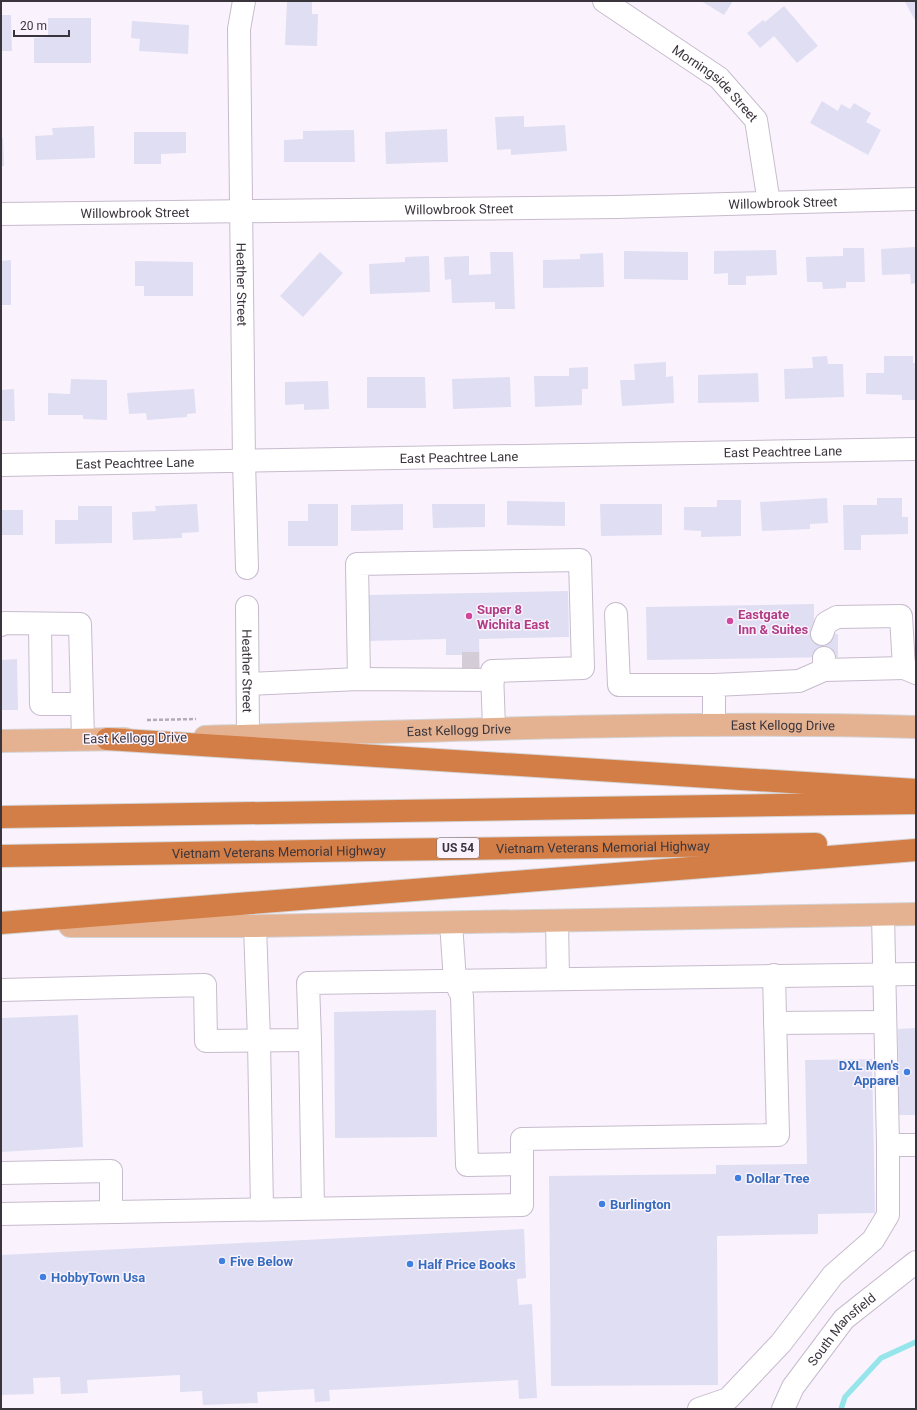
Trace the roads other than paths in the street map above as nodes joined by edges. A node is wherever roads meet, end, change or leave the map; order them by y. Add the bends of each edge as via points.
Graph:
1 (244, 1) edge
2 (604, 1) edge
3 (916, 199) edge
4 (769, 203) junction
5 (242, 210) junction
6 (1, 214) edge
7 (916, 449) edge
8 (244, 461) junction
9 (1, 465) edge
10 (247, 568) dead end
11 (247, 607) dead end
12 (616, 614) dead end
13 (40, 624) junction
14 (1, 625) edge
15 (822, 634) dead end
16 (482, 669) junction
17 (910, 670) edge
18 (359, 679) junction
19 (441, 679) junction
20 (248, 684) junction
21 (714, 685) junction
22 (82, 704) junction
23 (714, 725) junction
24 (916, 727) edge
25 (494, 728) junction
26 (248, 736) junction
27 (83, 739) junction
28 (107, 739) junction
29 (1, 741) edge
30 (916, 790) edge
31 (916, 804) edge
32 (1, 817) edge
33 (916, 843) edge
34 (916, 850) edge
35 (1, 856) edge
36 (916, 914) edge
37 (883, 915) junction
38 (557, 921) junction
39 (1, 923) edge
40 (451, 923) junction
41 (1, 926) edge
42 (255, 926) junction
43 (884, 973) junction
44 (916, 974) edge
45 (774, 975) junction
46 (558, 979) junction
47 (455, 980) junction
48 (1, 990) edge
49 (885, 1022) junction
50 (775, 1023) junction
51 (259, 1040) junction
52 (310, 1040) junction
53 (888, 1145) junction
54 (916, 1145) edge
55 (522, 1164) junction
56 (1, 1173) edge
57 (313, 1208) junction
58 (262, 1209) junction
59 (111, 1212) junction
60 (1, 1214) edge
61 (916, 1262) edge
62 (699, 1409) edge
63 (783, 1409) edge

1 - 5 street, Heather Street via 239,29
2 - 4 street, Morningside Street via 720,78 756,120
3 - 4 street, Willowbrook Street
4 - 5 street, Willowbrook Street
5 - 6 street, Willowbrook Street
5 - 8 street, Heather Street
7 - 8 street, East Peachtree Lane
8 - 9 street, East Peachtree Lane
8 - 10 street, Heather Street
11 - 20 street, Heather Street
12 - 21 street via 619,685
13 - 14 street
13 - 22 street via 80,624
13 - 22 street via 41,704
15 - 17 street via 826,623 837,617 901,616
16 - 18 street via 583,668 580,560 357,564
16 - 19 street
16 - 19 street via 453,666
16 - 25 street
17 - 21 street via 824,664 799,681
18 - 19 street
18 - 20 street
20 - 26 street, Heather Street
21 - 23 street
22 - 27 street
23 - 24 main road, East Kellogg Drive
23 - 25 main road, East Kellogg Drive
25 - 26 main road, East Kellogg Drive
26 - 28 main road, East Kellogg Drive
27 - 28 main road, East Kellogg Drive
27 - 29 main road, East Kellogg Drive
28 - 30 highway
31 - 32 highway
33 - 35 highway, Vietnam Veterans Memorial Highway / US 54
34 - 39 highway
36 - 37 main road
37 - 38 main road
37 - 43 street
38 - 40 main road
38 - 46 street
40 - 42 main road
40 - 47 street
41 - 42 main road
42 - 51 street
43 - 44 street
43 - 45 street
43 - 49 street
45 - 46 street
45 - 50 street
46 - 47 street
47 - 52 street via 308,983
47 - 55 street via 462,996 467,1165
48 - 51 street via 204,986 206,1041
49 - 50 street
49 - 53 street
50 - 55 street via 778,1135 522,1139
51 - 52 street
51 - 58 street
52 - 57 street
53 - 54 street
53 - 62 street via 888,1215 873,1240 833,1275 781,1343 728,1399
55 - 57 street via 522,1205
56 - 59 street via 111,1171
57 - 58 street
58 - 59 street
59 - 60 street
61 - 63 street, South Mansfield via 844,1319 793,1387

